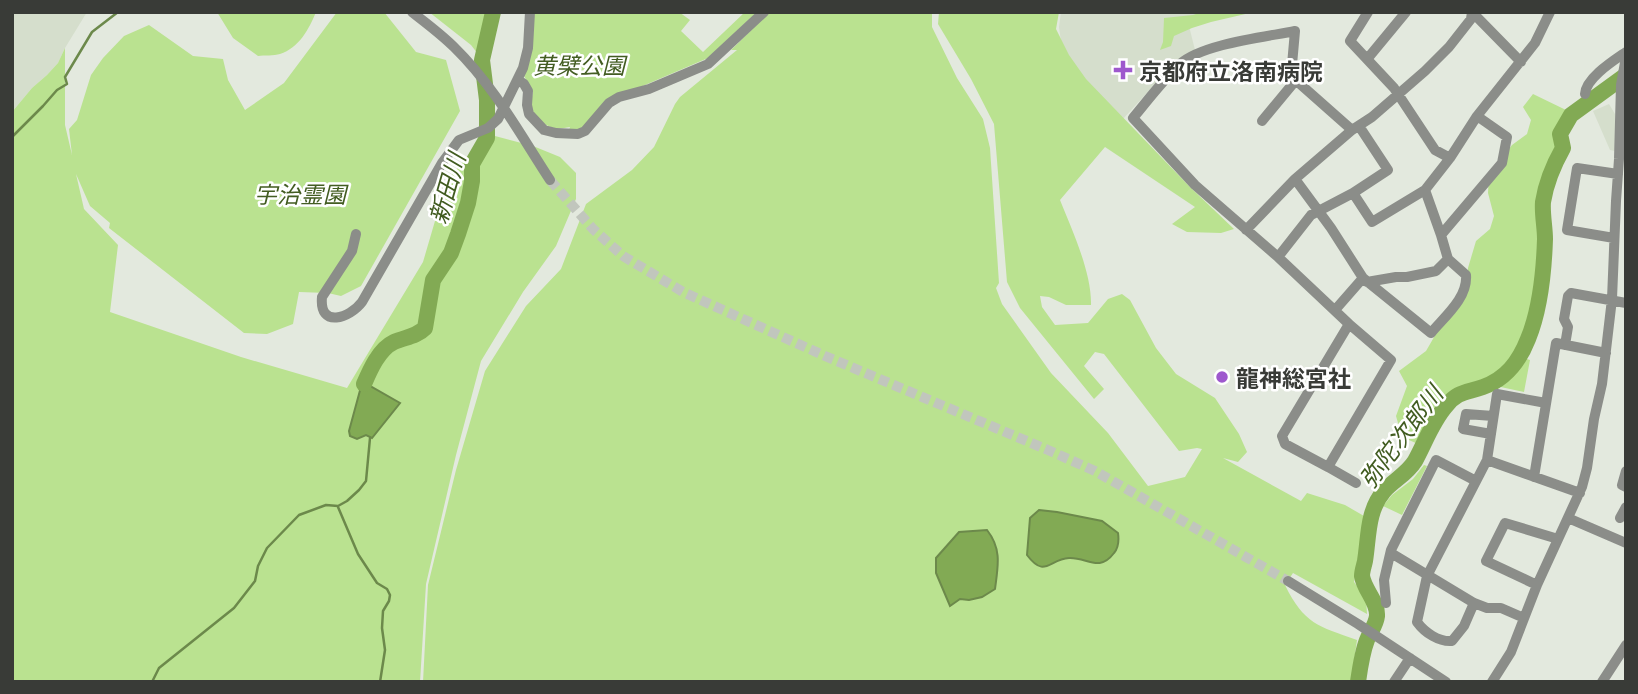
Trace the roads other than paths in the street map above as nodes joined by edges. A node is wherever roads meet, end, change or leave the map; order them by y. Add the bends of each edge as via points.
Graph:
1 (412, 12) edge
2 (530, 12) edge
3 (764, 12) edge
4 (1368, 12) edge
5 (1406, 12) edge
6 (1472, 12) edge
7 (1550, 12) edge
8 (1368, 58) junction
9 (1625, 58) edge
10 (1521, 62) junction
11 (518, 80) junction
12 (1296, 80) junction
13 (1399, 94) junction
14 (1585, 94) dead end
15 (504, 107) junction
16 (1623, 112) edge
17 (1477, 116) junction
18 (1262, 121) dead end
19 (1356, 128) junction
20 (1450, 158) junction
21 (1623, 159) edge
22 (1618, 174) junction
23 (1295, 179) junction
24 (550, 180) tunnel mouth
25 (1425, 190) junction
26 (1353, 193) junction
27 (1621, 203) edge
28 (1319, 211) junction
29 (1246, 230) junction
30 (356, 234) dead end
31 (1441, 235) junction
32 (1614, 238) junction
33 (1278, 257) junction
34 (1448, 259) junction
35 (1365, 280) junction
36 (1612, 299) junction
37 (1626, 303) edge
38 (1335, 310) junction
39 (1349, 324) junction
40 (1565, 345) junction
41 (1606, 353) junction
42 (1546, 402) junction
43 (1493, 416) junction
44 (1491, 434) junction
45 (1487, 460) junction
46 (1328, 467) junction
47 (1626, 471) edge
48 (1534, 477) junction
49 (1476, 481) junction
50 (1356, 483) dead end
51 (1626, 487) edge
52 (1580, 493) junction
53 (1626, 507) edge
54 (1568, 518) junction
55 (1620, 518) dead end
56 (1558, 539) junction
57 (1626, 543) edge
58 (1391, 553) junction
59 (1427, 576) junction
60 (1288, 581) tunnel mouth
61 (1537, 585) junction
62 (1386, 603) dead end
63 (1474, 603) junction
64 (1524, 618) junction
65 (1626, 645) edge
66 (1410, 657) junction
67 (1394, 682) edge
68 (1446, 682) edge
69 (1492, 682) edge
70 (1602, 682) edge

1 - 15 street via 454,47
2 - 11 street via 528,48
3 - 11 street via 708,64 619,97 578,134 544,130 529,114 528,91
4 - 8 street via 1349,41
5 - 8 street
6 - 10 street
6 - 13 street via 1448,47
7 - 10 street
8 - 13 street
9 - 14 street via 1590,81
9 - 16 street
10 - 17 street
11 - 15 street
12 - 18 street
12 - 19 street
12 - 29 street via 1291,76 1295,31 1215,48 1181,63 1133,118 1195,185
13 - 19 street
13 - 20 street via 1435,150
15 - 24 street
15 - 30 street via 492,125 455,144 357,308 338,318 327,316 322,297 352,251
16 - 21 street
17 - 20 street
17 - 31 street via 1507,137 1502,163
19 - 23 street
19 - 26 street via 1388,170
20 - 25 street
21 - 22 street
22 - 27 street
22 - 32 street via 1577,168 1567,230
23 - 28 street
23 - 29 street
25 - 26 street via 1372,222
25 - 31 street
26 - 28 street
27 - 32 street
28 - 33 street
28 - 35 street
29 - 33 street
31 - 34 street
32 - 36 street
33 - 38 street
34 - 35 street via 1436,271
34 - 35 street via 1466,275 1464,289 1431,332
35 - 38 street
36 - 37 street
36 - 40 street via 1571,293 1564,319 1568,327
36 - 41 street
38 - 39 street
39 - 46 street via 1391,360
39 - 46 street via 1282,436 1285,444
40 - 41 street
40 - 42 street via 1556,343
41 - 52 street
42 - 43 street via 1497,394
42 - 48 street
43 - 44 street
43 - 44 street via 1466,414 1463,429
44 - 45 street
45 - 48 street
45 - 49 street
46 - 50 street
47 - 51 street via 1622,485
48 - 52 street
49 - 58 street via 1436,460
49 - 59 street
52 - 54 street
53 - 55 street
54 - 56 street
54 - 57 street
56 - 61 street
56 - 61 street via 1505,523 1486,561
58 - 59 street
58 - 62 street via 1384,580
59 - 63 street
59 - 63 street via 1418,622 1444,642 1452,641 1464,626
60 - 66 street
61 - 64 street
63 - 64 street
64 - 69 street via 1511,652
65 - 70 street
66 - 67 street
66 - 68 street

